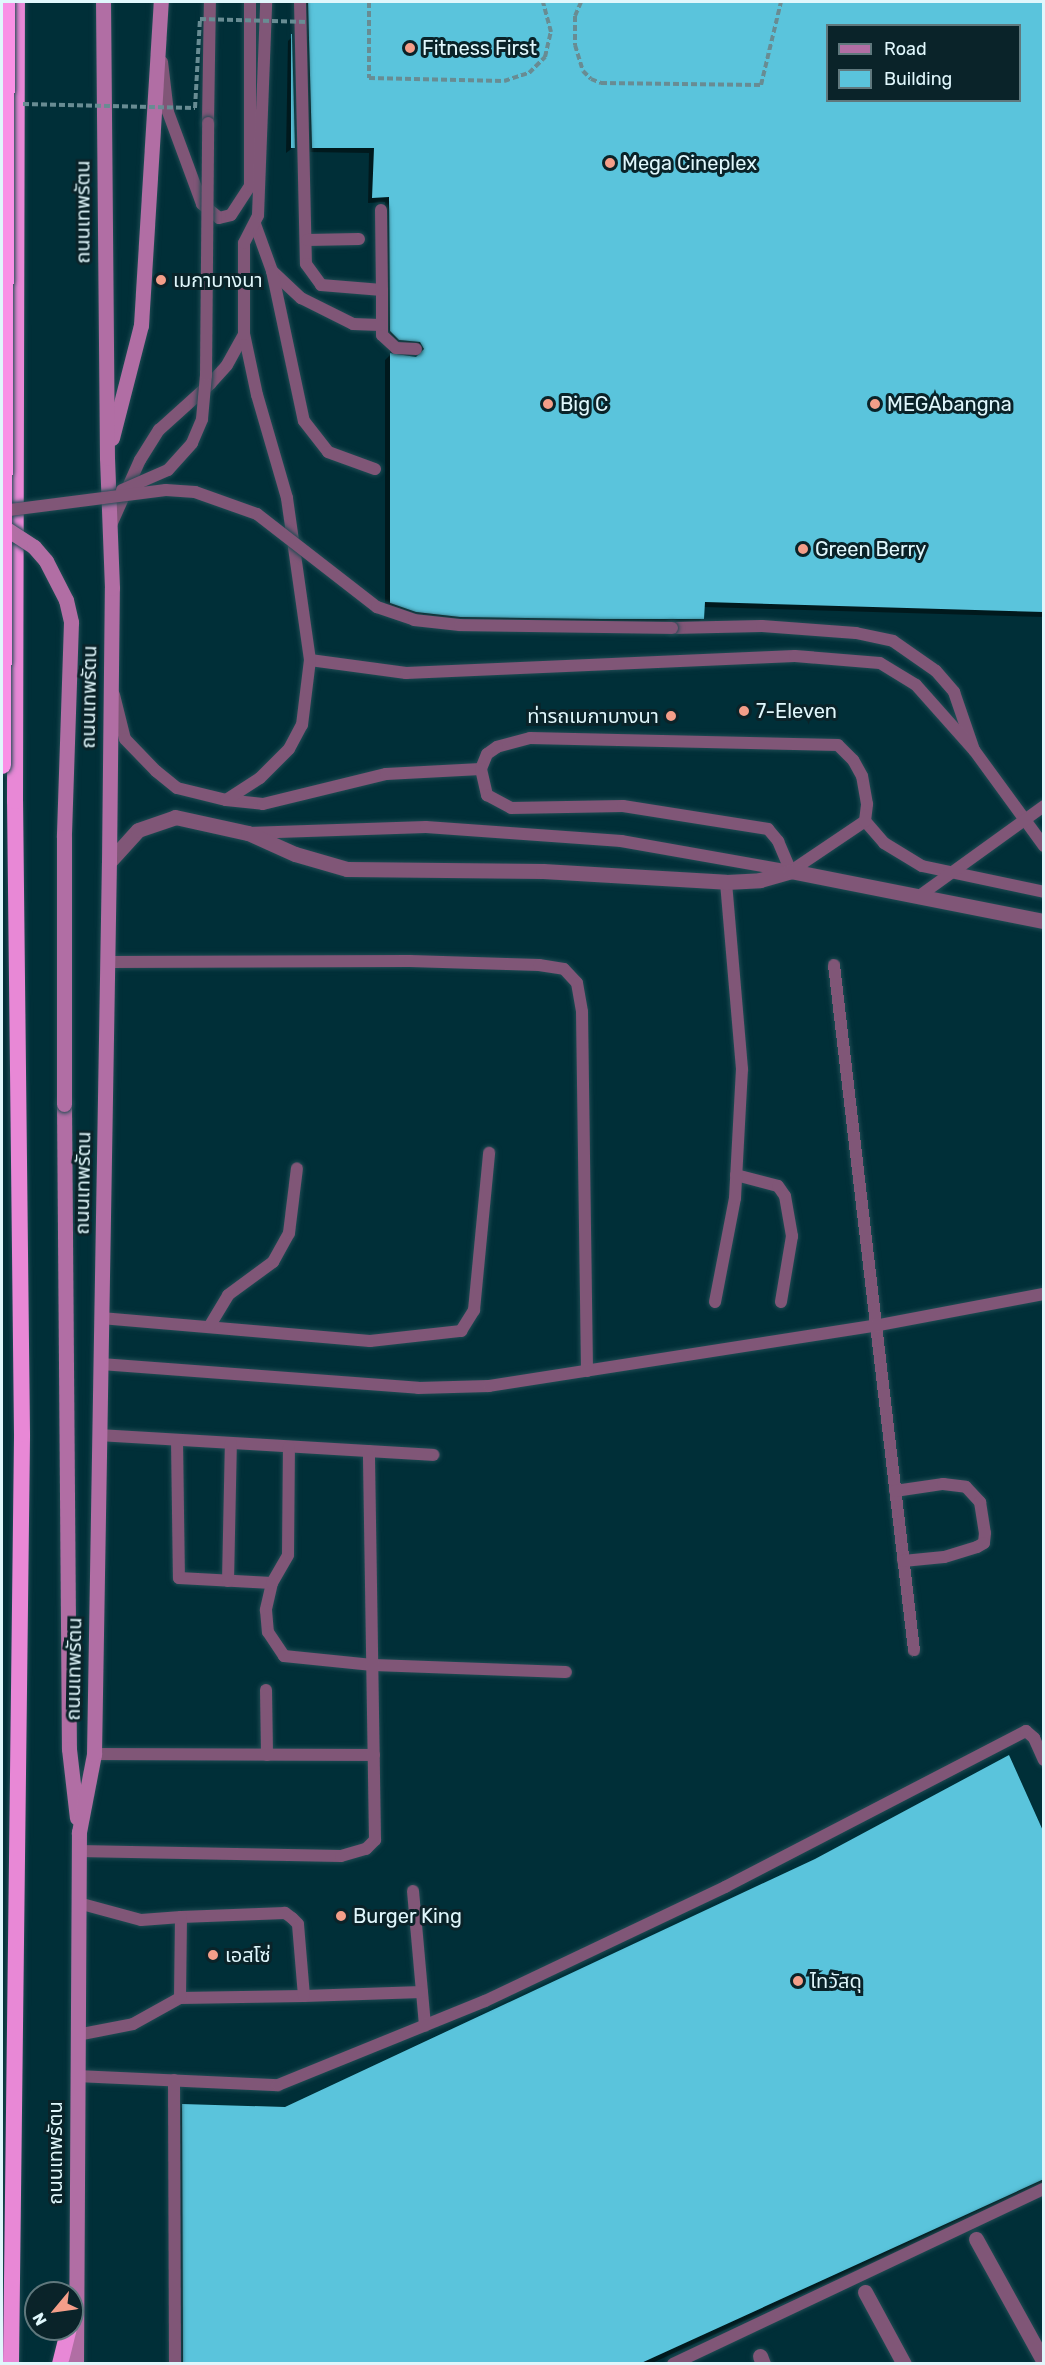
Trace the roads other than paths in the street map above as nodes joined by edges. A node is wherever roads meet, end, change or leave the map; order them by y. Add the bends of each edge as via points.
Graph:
1 (6, 2) edge
2 (17, 2) edge
3 (103, 2) edge
4 (161, 2) edge
5 (210, 2) edge
6 (250, 2) edge
7 (266, 2) edge
8 (300, 2) edge
9 (159, 39) junction
10 (381, 210) dead end
11 (255, 224) junction
12 (359, 239) dead end
13 (307, 240) junction
14 (272, 271) junction
15 (382, 290) junction
16 (380, 325) junction
17 (244, 334) junction
18 (416, 349) dead end
19 (107, 458) junction
20 (375, 469) dead end
21 (98, 498) junction
22 (2, 511) edge
23 (111, 525) junction
24 (2, 526) edge
25 (310, 660) junction
26 (109, 673) junction
27 (974, 750) junction
28 (2, 765) edge
29 (481, 769) junction
30 (226, 800) junction
31 (1044, 806) edge
32 (1026, 818) junction
33 (865, 821) junction
34 (248, 833) junction
35 (1044, 846) edge
36 (109, 862) junction
37 (791, 871) junction
38 (951, 873) junction
39 (726, 882) junction
40 (1044, 892) edge
41 (922, 894) junction
42 (1044, 921) edge
43 (108, 962) junction
44 (834, 964) dead end
45 (489, 1153) dead end
46 (297, 1168) dead end
47 (736, 1175) junction
48 (1044, 1294) edge
49 (715, 1302) dead end
50 (782, 1302) dead end
51 (101, 1318) junction
52 (874, 1326) junction
53 (209, 1327) junction
54 (101, 1364) junction
55 (586, 1371) junction
56 (100, 1435) junction
57 (177, 1440) junction
58 (231, 1443) junction
59 (290, 1447) junction
60 (369, 1451) junction
61 (433, 1455) dead end
62 (895, 1491) junction
63 (903, 1561) junction
64 (228, 1581) junction
65 (272, 1583) junction
66 (914, 1650) dead end
67 (372, 1665) junction
68 (566, 1672) dead end
69 (266, 1690) dead end
70 (94, 1754) junction
71 (1042, 1754) edge
72 (267, 1755) junction
73 (374, 1755) junction
74 (79, 1832) junction
75 (78, 1851) junction
76 (413, 1891) dead end
77 (78, 1903) junction
78 (181, 1917) junction
79 (422, 1992) junction
80 (304, 1996) junction
81 (180, 1998) junction
82 (426, 2025) junction
83 (77, 2036) junction
84 (77, 2076) junction
85 (174, 2080) junction
86 (1044, 2188) edge
87 (976, 2239) dead end
88 (74, 2281) edge
89 (865, 2292) dead end
90 (66, 2341) edge
91 (75, 2341) edge
92 (1044, 2362) edge
93 (11, 2364) edge
94 (60, 2364) edge
95 (76, 2364) edge
96 (175, 2364) edge
97 (673, 2364) edge
98 (904, 2364) edge

1 - 28 highway, bridge
2 - 93 highway, ถนนเทพรัตน via 15,801 22,1434
3 - 19 main road, ถนนเทพรัตน
4 - 9 main road
5 - 21 lane, bridge via 206,375 202,419 192,443 168,470
6 - 9 lane via 250,186 231,215 219,218 202,204 168,112
7 - 11 lane
8 - 13 lane
9 - 19 main road via 141,325
10 - 15 lane
11 - 14 lane
11 - 17 lane via 244,243
12 - 13 lane
13 - 15 lane via 306,264 321,285
14 - 16 lane via 301,298 330,315 353,324
14 - 20 lane via 304,421 328,452
15 - 16 lane
16 - 18 lane via 382,335 396,348
17 - 23 lane via 221,371 159,430 140,460
17 - 25 lane via 287,498
19 - 23 main road, ถนนเทพรัตน
21 - 22 lane, bridge
21 - 27 lane, bridge via 166,490 224,499 257,514 377,607 414,620 460,626 762,626 856,633 893,641 936,671 954,692
23 - 26 main road, ถนนเทพรัตน
24 - 74 main road, bridge via 34,547 46,561 66,600 71,622 64,837 64,1104 69,1749
25 - 27 lane via 406,673 795,657 880,663 916,686
25 - 30 lane via 302,725 289,749 260,778
26 - 30 lane via 125,739 177,788
26 - 36 main road, ถนนเทพรัตน
27 - 32 lane
29 - 30 lane via 386,774 263,804
29 - 33 lane via 487,754 497,747 530,738 837,745 853,760 862,776 867,804
29 - 37 lane via 487,795 511,808 623,806 768,829 778,841
31 - 32 lane
32 - 35 lane
32 - 38 lane
33 - 37 lane
33 - 38 lane via 884,843 908,861
34 - 36 street via 175,817 138,830
34 - 37 lane via 426,827 621,841
34 - 39 street via 295,854 347,869 543,871
36 - 43 main road, ถนนเทพรัตน
37 - 39 street via 760,880
37 - 41 street
38 - 40 lane
38 - 41 lane
39 - 47 lane via 742,1069
41 - 42 street
43 - 51 main road, ถนนเทพรัตน
43 - 55 lane via 410,961 564,969 577,983 582,1012
44 - 52 lane
45 - 53 lane via 474,1310 461,1331 370,1341
46 - 53 lane via 289,1233 284,1243 273,1262 228,1295
47 - 49 lane
47 - 50 lane via 778,1186 786,1196 792,1236
48 - 52 lane
51 - 53 lane
51 - 54 main road, ถนนเทพรัตน
52 - 55 lane
52 - 62 lane
54 - 55 lane via 418,1388 489,1386
54 - 56 main road, ถนนเทพรัตน
56 - 57 lane
56 - 70 main road, ถนนเทพรัตน
57 - 58 lane
57 - 64 lane via 178,1578
58 - 59 lane
58 - 64 lane
59 - 60 lane
59 - 65 lane via 288,1555
60 - 61 lane
60 - 67 lane
62 - 63 lane
62 - 63 lane via 943,1484 966,1487 980,1502 985,1533 984,1543 977,1548 944,1557
63 - 66 lane
64 - 65 lane
65 - 67 lane via 266,1610 267,1632 284,1656
67 - 68 lane
67 - 73 lane
69 - 72 lane
70 - 72 lane
70 - 74 main road, ถนนเทพรัตน
71 - 82 lane via 1026,1731 724,1887 485,2001
72 - 73 lane
73 - 75 lane via 375,1840 366,1849 341,1856
74 - 75 main road, ถนนเทพรัตน
75 - 77 main road, ถนนเทพรัตน
76 - 79 lane
77 - 78 lane via 141,1920
77 - 83 main road, ถนนเทพรัตน
78 - 80 lane via 285,1913 298,1924
78 - 81 lane
79 - 80 lane
79 - 82 lane
80 - 81 lane
81 - 83 lane via 133,2024
82 - 85 lane via 278,2085
83 - 84 main road, ถนนเทพรัตน
84 - 85 lane
84 - 88 main road, ถนนเทพรัตน
85 - 96 lane
86 - 97 lane
87 - 92 street
89 - 98 street
90 - 94 highway
91 - 95 main road, ถนนเทพรัตน

